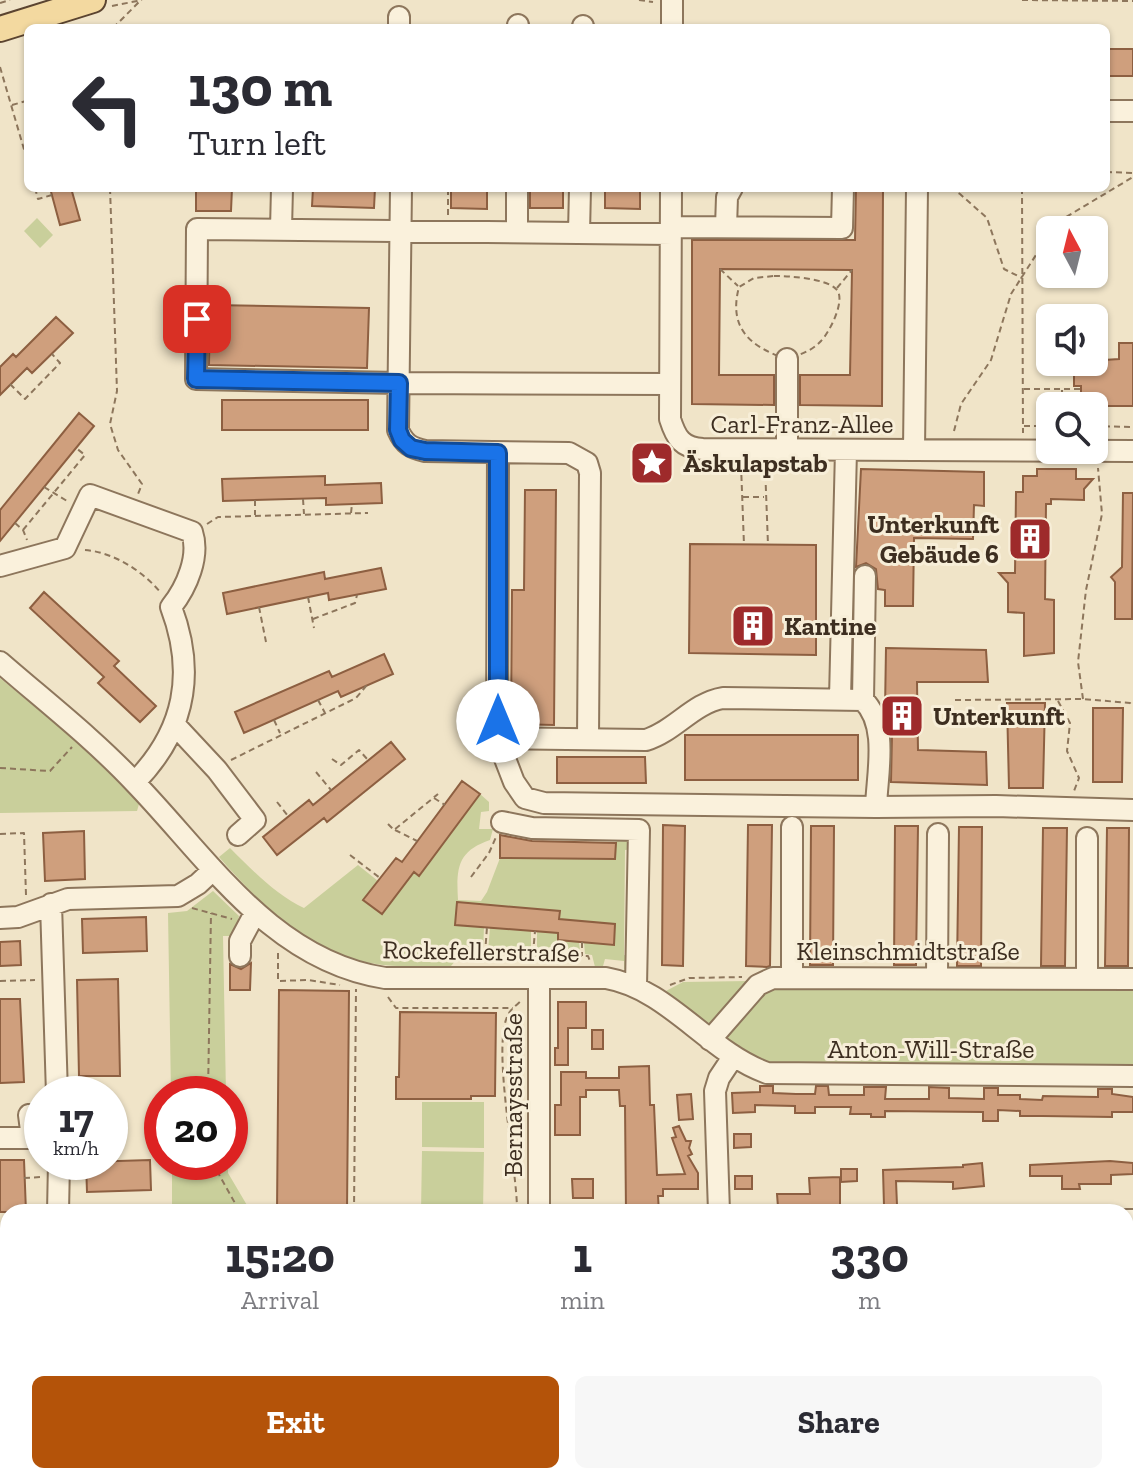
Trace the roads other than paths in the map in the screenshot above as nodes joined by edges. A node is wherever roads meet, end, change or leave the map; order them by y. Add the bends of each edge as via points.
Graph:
1 (93, 0) edge
2 (664, 1) edge
3 (671, 24) edge
4 (0, 29) edge
5 (1110, 111) edge
6 (1133, 111) edge
7 (282, 192) edge
8 (401, 192) edge
9 (517, 192) edge
10 (580, 192) edge
11 (671, 192) edge
12 (730, 192) edge
13 (843, 192) edge
14 (917, 192) edge
15 (726, 227) junction
16 (281, 229) junction
17 (671, 230) junction
18 (402, 232) junction
19 (517, 232) junction
20 (579, 233) junction
21 (787, 359) road end
22 (399, 383) junction
23 (670, 384) junction
24 (787, 450) junction
25 (846, 450) junction
26 (914, 450) junction
27 (1133, 451) edge
28 (498, 453) junction
29 (0, 566) edge
30 (865, 576) dead end
31 (0, 662) edge
32 (840, 698) junction
33 (863, 700) junction
34 (175, 725) junction
35 (497, 738) junction
36 (588, 738) junction
37 (135, 782) junction
38 (876, 807) junction
39 (1133, 810) edge
40 (502, 822) road end
41 (792, 827) dead end
42 (938, 834) dead end
43 (238, 835) dead end
44 (1087, 838) dead end
45 (213, 870) junction
46 (51, 904) junction
47 (0, 918) edge
48 (251, 918) junction
49 (240, 956) dead end
50 (792, 976) junction
51 (937, 976) junction
52 (1087, 978) junction
53 (1133, 979) edge
54 (539, 982) junction
55 (644, 991) junction
56 (710, 1040) junction
57 (733, 1057) junction
58 (56, 1076) edge
59 (1133, 1076) edge
60 (0, 1138) edge
61 (24, 1138) edge
62 (59, 1180) edge
63 (58, 1204) edge
64 (539, 1204) edge
65 (719, 1204) edge

1 - 4 main road
2 - 3 street
5 - 6 street
7 - 16 street
8 - 18 street
9 - 19 street
10 - 20 street
11 - 17 street, Carl-Franz-Allee
12 - 15 street
13 - 15 street via 842,228
14 - 26 street
15 - 17 street
16 - 18 street
16 - 22 street via 197,229 196,379
17 - 20 street
17 - 23 street, Carl-Franz-Allee
18 - 19 street
18 - 22 street
19 - 20 street
21 - 24 street
22 - 23 street
22 - 28 street via 398,430 411,448
23 - 24 street, Carl-Franz-Allee via 670,419 686,446
24 - 25 street, Carl-Franz-Allee
25 - 26 street, Carl-Franz-Allee
25 - 32 street
26 - 27 street, Carl-Franz-Allee
28 - 35 street
28 - 36 street via 569,453 587,463
29 - 34 street via 65,548 90,495 192,532 194,560 171,607 184,662
30 - 33 street
31 - 37 street, Rockefellerstraße
32 - 33 street
32 - 36 street via 709,700 660,736
33 - 38 street via 878,727
34 - 37 street
34 - 43 street via 255,820
35 - 36 street
35 - 38 street via 519,790 525,798 544,803
37 - 45 street, Rockefellerstraße
38 - 39 street
40 - 55 street via 532,828 639,830
41 - 50 street
42 - 51 street
44 - 52 street
45 - 46 street via 178,896
45 - 48 street, Rockefellerstraße
46 - 47 street
46 - 58 street
48 - 49 street via 240,941
48 - 54 street, Rockefellerstraße via 360,974
50 - 51 street, Kleinschmidtstraße
50 - 56 street, Kleinschmidtstraße via 758,985
51 - 52 street, Kleinschmidtstraße
52 - 53 street, Kleinschmidtstraße
54 - 55 street, Rockefellerstraße via 598,978
54 - 64 street, Bernaysstraße
55 - 56 street, Rockefellerstraße
56 - 57 street, Rockefellerstraße
57 - 59 street, Anton-Will-Straße via 767,1073 789,1075
57 - 65 street via 715,1091
60 - 61 street
62 - 63 street

